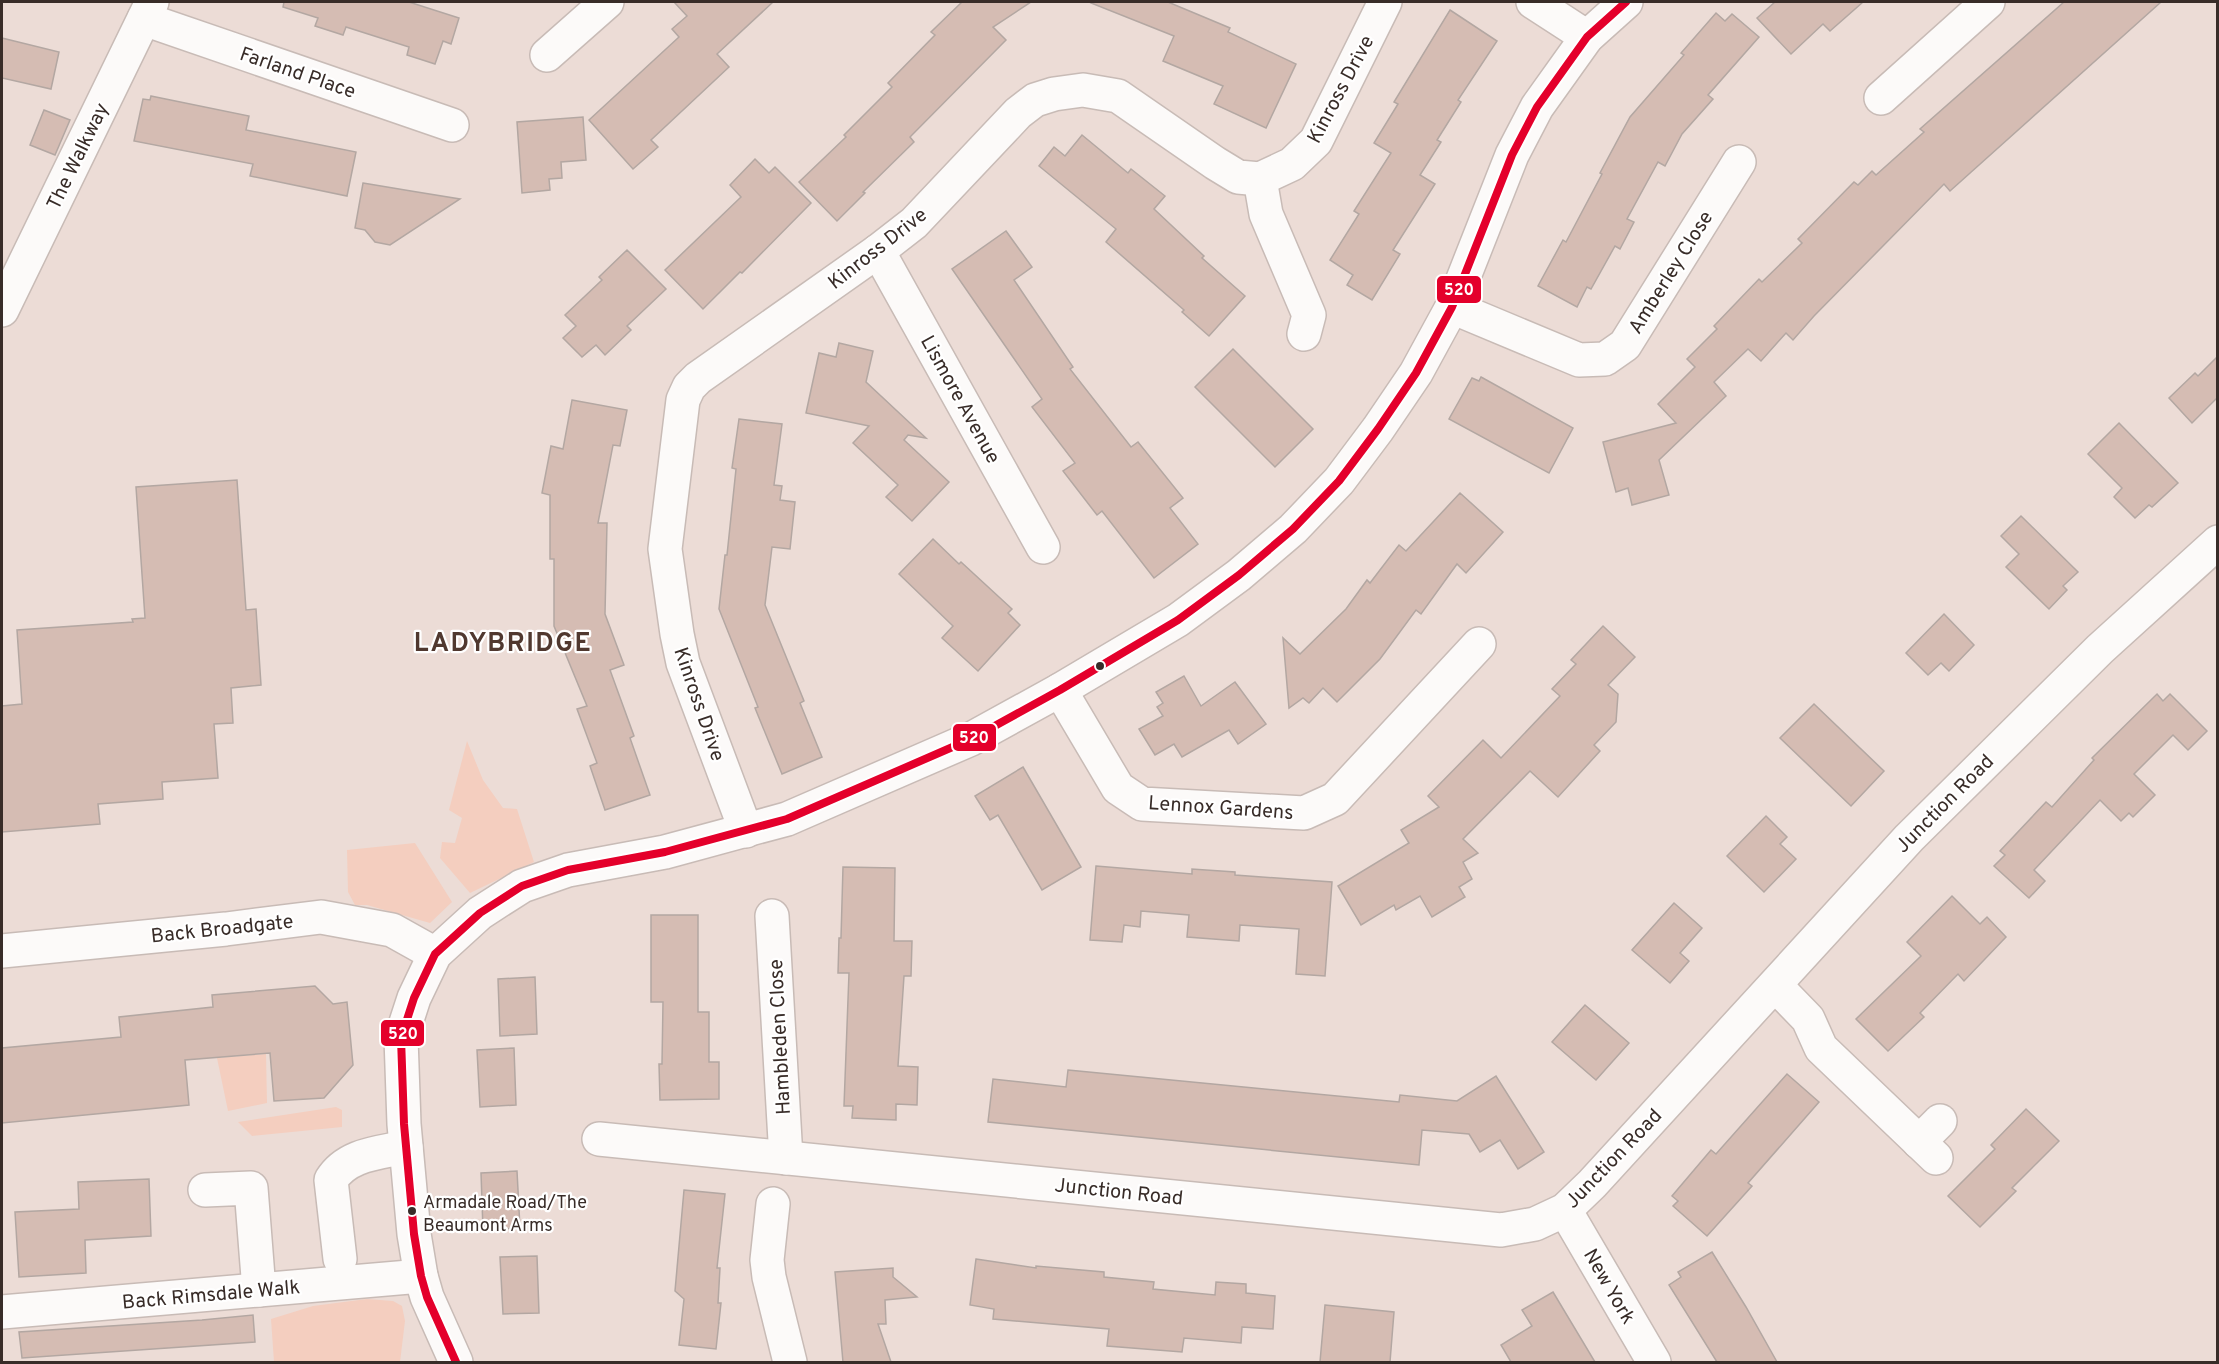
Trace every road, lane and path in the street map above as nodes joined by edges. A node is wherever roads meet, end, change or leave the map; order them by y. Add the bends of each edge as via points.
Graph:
1 (607, 2) edge
2 (1385, 2) edge
3 (1533, 2) edge
4 (1626, 2) edge
5 (1988, 2) edge
6 (148, 10) edge
7 (1587, 37) junction
8 (547, 55) dead end
9 (1881, 98) dead end
10 (452, 125) dead end
11 (1739, 162) dead end
12 (1260, 179) junction
13 (878, 251) junction
14 (1452, 307) junction
15 (2, 310) edge
16 (1304, 334) dead end
17 (2217, 542) edge
18 (1043, 547) dead end
19 (1479, 644) dead end
20 (1060, 690) junction
21 (746, 831) junction
22 (772, 915) dead end
23 (2, 951) edge
24 (435, 954) junction
25 (1775, 986) junction
26 (599, 1139) dead end
27 (1932, 1140) dead end
28 (406, 1148) junction
29 (786, 1158) junction
30 (205, 1190) dead end
31 (773, 1204) dead end
32 (1565, 1210) junction
33 (340, 1259) dead end
34 (421, 1276) junction
35 (259, 1290) junction
36 (2, 1312) edge
37 (456, 1362) edge
38 (790, 1362) edge
39 (1654, 1362) edge

1 - 8 street
2 - 12 street, Kinross Drive via 1316,141 1292,164
3 - 7 street
4 - 7 street
5 - 9 street
6 - 10 street, Farland Place
6 - 15 street, The Walkway
7 - 14 street via 1537,107 1512,154
11 - 14 street, Amberley Close via 1625,345 1605,359 1579,360
12 - 13 street, Kinross Drive via 1238,177 1118,96 1083,90 1054,94 1035,100 1018,113 914,223
12 - 16 street via 1266,214 1309,315
13 - 18 street, Lismore Avenue
13 - 21 street, Kinross Drive via 698,378 683,400 665,549 677,634 683,663
14 - 20 street via 1378,429 1339,481 1293,529 1178,620
17 - 25 street, Junction Road via 2100,650 1909,838
19 - 20 street, Lennox Gardens via 1335,799 1304,813 1142,804 1118,789
20 - 21 street via 971,740 787,819
21 - 24 street via 665,852 568,870 522,886 480,913
22 - 29 street, Hambleden Close
23 - 24 street, Back Broadgate via 321,917 392,930
24 - 28 street via 401,1038
25 - 27 street via 1808,1019 1821,1048
25 - 32 street, Junction Road
26 - 29 street, Junction Road
28 - 33 street via 344,1163 331,1180
28 - 34 street
29 - 32 street, Junction Road via 1501,1230 1535,1224
30 - 35 street via 251,1188
31 - 38 street via 767,1260
32 - 39 street, New York
34 - 35 street, Back Rimsdale Walk
34 - 37 street
35 - 36 street, Back Rimsdale Walk

